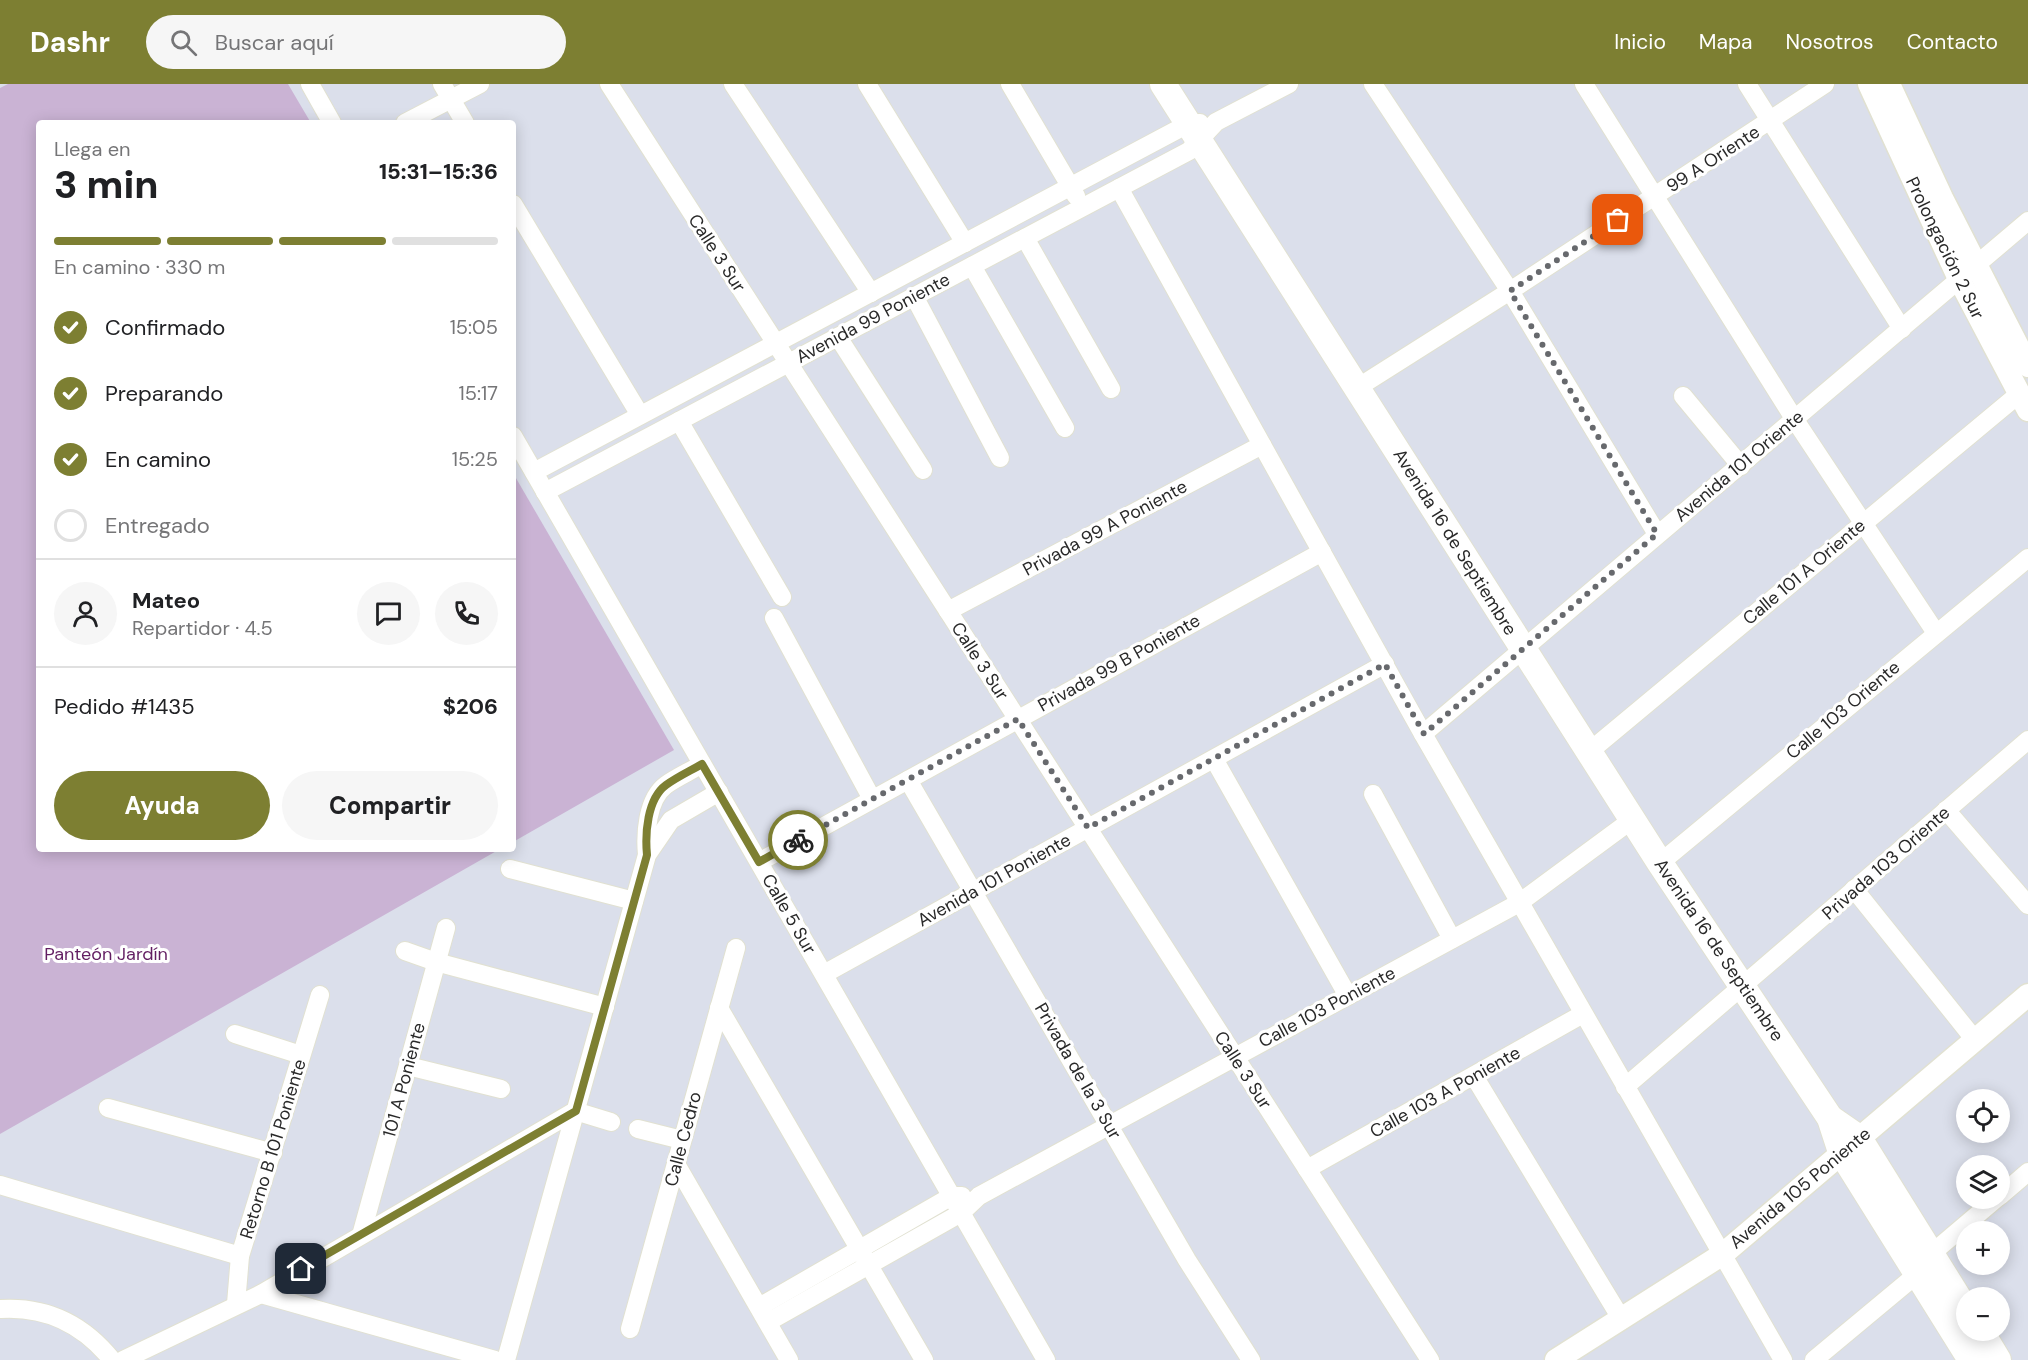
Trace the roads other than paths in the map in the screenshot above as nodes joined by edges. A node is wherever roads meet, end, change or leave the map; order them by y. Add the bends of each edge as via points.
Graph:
1 (310, 84) edge
2 (480, 84) edge
3 (609, 84) edge
4 (733, 84) edge
5 (867, 84) edge
6 (1010, 84) edge
7 (1162, 84) edge
8 (1289, 84) edge
9 (1373, 84) edge
10 (1584, 84) edge
11 (1748, 84) edge
12 (1825, 84) edge
13 (1869, 84) edge
14 (1889, 84) edge
15 (446, 92) edge
16 (330, 120) edge
17 (409, 120) edge
18 (463, 120) edge
19 (1771, 120) junction
20 (1194, 133) junction
21 (1070, 187) junction
22 (1119, 188) junction
23 (1654, 196) junction
24 (1082, 207) junction
25 (516, 209) edge
26 (2028, 221) edge
27 (1025, 238) junction
28 (965, 243) junction
29 (1976, 264) junction
30 (972, 266) junction
31 (1959, 279) junction
32 (1510, 291) junction
33 (871, 293) junction
34 (914, 296) junction
35 (1902, 329) junction
36 (838, 337) junction
37 (776, 343) junction
38 (788, 363) junction
39 (2028, 366) edge
40 (1357, 388) junction
41 (1111, 389) dead end
42 (1683, 396) dead end
43 (2024, 402) edge
44 (640, 415) junction
45 (1796, 420) junction
46 (679, 421) junction
47 (1065, 428) dead end
48 (516, 441) edge
49 (1262, 445) junction
50 (1000, 458) dead end
51 (1741, 466) junction
52 (923, 470) dead end
53 (534, 472) junction
54 (545, 492) junction
55 (1862, 522) junction
56 (1657, 534) junction
57 (1322, 552) junction
58 (2028, 558) edge
59 (782, 597) dead end
60 (948, 611) junction
61 (774, 618) dead end
62 (1936, 633) junction
63 (1523, 650) junction
64 (1385, 664) junction
65 (1018, 719) junction
66 (1424, 734) junction
67 (2028, 740) edge
68 (1590, 751) junction
69 (1214, 759) junction
70 (702, 764) junction
71 (908, 780) junction
72 (719, 792) junction
73 (1373, 794) dead end
74 (872, 799) junction
75 (1946, 810) junction
76 (1633, 819) junction
77 (1088, 828) junction
78 (647, 855) junction
79 (759, 862) junction
80 (1660, 863) junction
81 (510, 869) dead end
82 (1854, 889) junction
83 (973, 891) junction
84 (634, 901) junction
85 (1519, 903) junction
86 (2028, 905) edge
87 (446, 928) dead end
88 (1452, 939) junction
89 (736, 948) dead end
90 (405, 951) dead end
91 (436, 962) junction
92 (824, 974) junction
93 (1744, 987) junction
94 (320, 995) dead end
95 (2028, 995) edge
96 (1348, 996) junction
97 (604, 1006) junction
98 (719, 1008) junction
99 (1583, 1014) junction
100 (235, 1034) dead end
101 (1975, 1040) junction
102 (301, 1055) junction
103 (1235, 1057) junction
104 (408, 1066) junction
105 (1474, 1076) junction
106 (1625, 1087) junction
107 (501, 1089) dead end
108 (108, 1108) dead end
109 (576, 1111) junction
110 (611, 1122) dead end
111 (1109, 1125) junction
112 (638, 1129) dead end
113 (682, 1140) junction
114 (1850, 1145) junction
115 (273, 1153) junction
116 (676, 1164) junction
117 (1307, 1169) junction
118 (2028, 1172) edge
119 (0, 1185) edge
120 (2010, 1187) edge
121 (951, 1196) junction
122 (979, 1196) junction
123 (1984, 1209) edge
124 (961, 1213) junction
125 (362, 1232) junction
126 (859, 1249) junction
127 (1723, 1254) junction
128 (1931, 1254) junction
129 (240, 1256) junction
130 (868, 1265) junction
131 (1916, 1275) junction
132 (261, 1294) junction
133 (1956, 1294) edge
134 (0, 1301) edge
135 (236, 1304) junction
136 (21, 1308) junction
137 (0, 1309) edge
138 (764, 1314) junction
139 (1622, 1320) junction
140 (630, 1329) dead end
141 (1987, 1341) edge
142 (1570, 1357) edge
143 (112, 1360) edge
144 (123, 1360) edge
145 (495, 1360) edge
146 (506, 1360) edge
147 (789, 1360) edge
148 (924, 1360) edge
149 (1046, 1360) edge
150 (1251, 1360) edge
151 (1430, 1360) edge
152 (1783, 1360) edge
153 (1814, 1360) edge
154 (1971, 1360) edge
155 (1998, 1360) edge

1 - 16 street
2 - 15 street
3 - 37 street, Calle 3 Sur
4 - 33 street
5 - 28 street
6 - 21 street
7 - 20 main road, Avenida 16 de Septiembre
8 - 20 street
9 - 32 street
10 - 23 street
11 - 19 street
12 - 19 street, 99 A Oriente
13 - 31 street, Prolongación 2 Sur
14 - 29 street, Prolongación 2 Sur
15 - 17 street
15 - 18 street
19 - 23 street, 99 A Oriente
19 - 35 street
20 - 21 street, Avenida 99 Poniente
20 - 22 street, Avenida 99 Poniente via 1189,151
20 - 40 main road, Avenida 16 de Septiembre
21 - 24 street
21 - 28 street, Avenida 99 Poniente
22 - 24 street, Avenida 99 Poniente
22 - 49 street
23 - 32 street, 99 A Oriente
23 - 45 street
24 - 27 street, Avenida 99 Poniente
25 - 44 street
26 - 29 street, Avenida 101 Oriente
27 - 30 street, Avenida 99 Poniente
27 - 41 street
28 - 33 street, Avenida 99 Poniente
29 - 31 street, Avenida 101 Oriente
29 - 39 street, Prolongación 2 Sur
30 - 34 street, Avenida 99 Poniente
30 - 47 street
31 - 35 street, Avenida 101 Oriente
31 - 43 street, Prolongación 2 Sur
32 - 40 street, 99 A Oriente
32 - 56 street
33 - 37 street, Avenida 99 Poniente
34 - 36 street, Avenida 99 Poniente
34 - 50 street
35 - 45 street, Avenida 101 Oriente
36 - 38 street, Avenida 99 Poniente
36 - 52 street
37 - 38 street, Calle 3 Sur
37 - 44 street, Avenida 99 Poniente
38 - 46 street, Avenida 99 Poniente
38 - 60 street, Calle 3 Sur
40 - 63 main road, Avenida 16 de Septiembre
42 - 51 street
43 - 55 street, Calle 101 A Oriente
44 - 53 street, Avenida 99 Poniente
45 - 51 street, Avenida 101 Oriente
45 - 55 street
46 - 54 street, Avenida 99 Poniente
46 - 59 street
48 - 53 street, Calle 5 Sur
49 - 57 street
49 - 60 street, Privada 99 A Poniente
51 - 56 street, Avenida 101 Oriente
53 - 54 street, Calle 5 Sur
54 - 70 street, Calle 5 Sur
55 - 62 street
55 - 68 street, Calle 101 A Oriente
56 - 63 street, Avenida 101 Oriente
57 - 64 street
57 - 65 street, Privada 99 B Poniente
58 - 62 street, Calle 103 Oriente
60 - 65 street, Calle 3 Sur
61 - 74 street
62 - 80 street, Calle 103 Oriente
63 - 66 street, Avenida 101 Oriente
63 - 68 main road, Avenida 16 de Septiembre
64 - 66 street
64 - 69 street, Avenida 101 Poniente
65 - 71 street, Privada 99 B Poniente
65 - 77 street, Calle 3 Sur
66 - 85 street
67 - 75 street, Privada 103 Oriente
68 - 76 main road, Avenida 16 de Septiembre
69 - 77 street, Avenida 101 Poniente
69 - 96 street
70 - 72 street, Calle 5 Sur
70 - 78 street via 664,786 655,798 645,836
71 - 74 street, Privada 99 B Poniente
71 - 83 street, Privada de la 3 Sur
72 - 78 street via 671,820
72 - 79 street, Calle 5 Sur
73 - 88 street
74 - 79 street, Privada 99 B Poniente
75 - 82 street, Privada 103 Oriente
75 - 86 street
76 - 80 main road, Avenida 16 de Septiembre
76 - 85 street, Calle 103 Poniente
77 - 83 street, Avenida 101 Poniente
77 - 103 street, Calle 3 Sur
78 - 84 street
79 - 92 street, Calle 5 Sur
80 - 93 main road, Avenida 16 de Septiembre
81 - 84 street
82 - 93 street, Privada 103 Oriente
82 - 101 street
83 - 92 street, Avenida 101 Poniente
83 - 111 street, Privada de la 3 Sur
84 - 97 street
85 - 88 street, Calle 103 Poniente
85 - 99 street
87 - 91 street, 101 A Poniente
88 - 96 street, Calle 103 Poniente
89 - 98 street, Calle Cedro
90 - 91 street
91 - 97 street
91 - 104 street, 101 A Poniente
92 - 121 street, Calle 5 Sur
93 - 106 street
93 - 114 main road, Avenida 16 de Septiembre
94 - 102 street, Retorno B 101 Poniente
95 - 101 street, Avenida 105 Poniente
96 - 103 street, Calle 103 Poniente
97 - 109 street
98 - 113 street, Calle Cedro
98 - 126 street
99 - 105 street, Calle 103 A Poniente
99 - 106 street
100 - 102 street
101 - 114 street, Avenida 105 Poniente
102 - 115 street, Retorno B 101 Poniente
103 - 111 street, Calle 103 Poniente
103 - 117 street, Calle 3 Sur
104 - 107 street
104 - 125 street, 101 A Poniente
105 - 117 street, Calle 103 A Poniente
105 - 139 street
106 - 127 street
108 - 115 street
109 - 110 street
109 - 125 street
109 - 146 street
111 - 122 street, Calle 103 Poniente
111 - 150 street, Privada de la 3 Sur via 1187,1260
112 - 113 street
113 - 116 street, Calle Cedro
114 - 127 street, Avenida 105 Poniente
114 - 128 main road
114 - 131 main road
115 - 129 street, Retorno B 101 Poniente
116 - 138 street
116 - 140 street, Calle Cedro
117 - 151 street, Calle 3 Sur
118 - 120 street
119 - 129 street
121 - 122 street, Calle 103 Poniente
121 - 124 street, Calle 5 Sur
121 - 126 street
122 - 124 street, Calle 103 Poniente
123 - 128 street
124 - 130 street, Calle 103 Poniente
124 - 149 street, Calle 5 Sur
125 - 132 street
126 - 130 street
126 - 138 street
127 - 139 street, Avenida 105 Poniente
127 - 152 street
128 - 133 main road
129 - 135 street, Retorno B 101 Poniente
130 - 138 street, Calle 103 Poniente
130 - 148 street
131 - 153 street
131 - 154 main road
132 - 135 street
132 - 145 street
134 - 136 street
135 - 144 street
136 - 137 street
136 - 143 street via 49,1313 75,1325
138 - 147 street
139 - 142 street, Avenida 105 Poniente
141 - 155 main road

